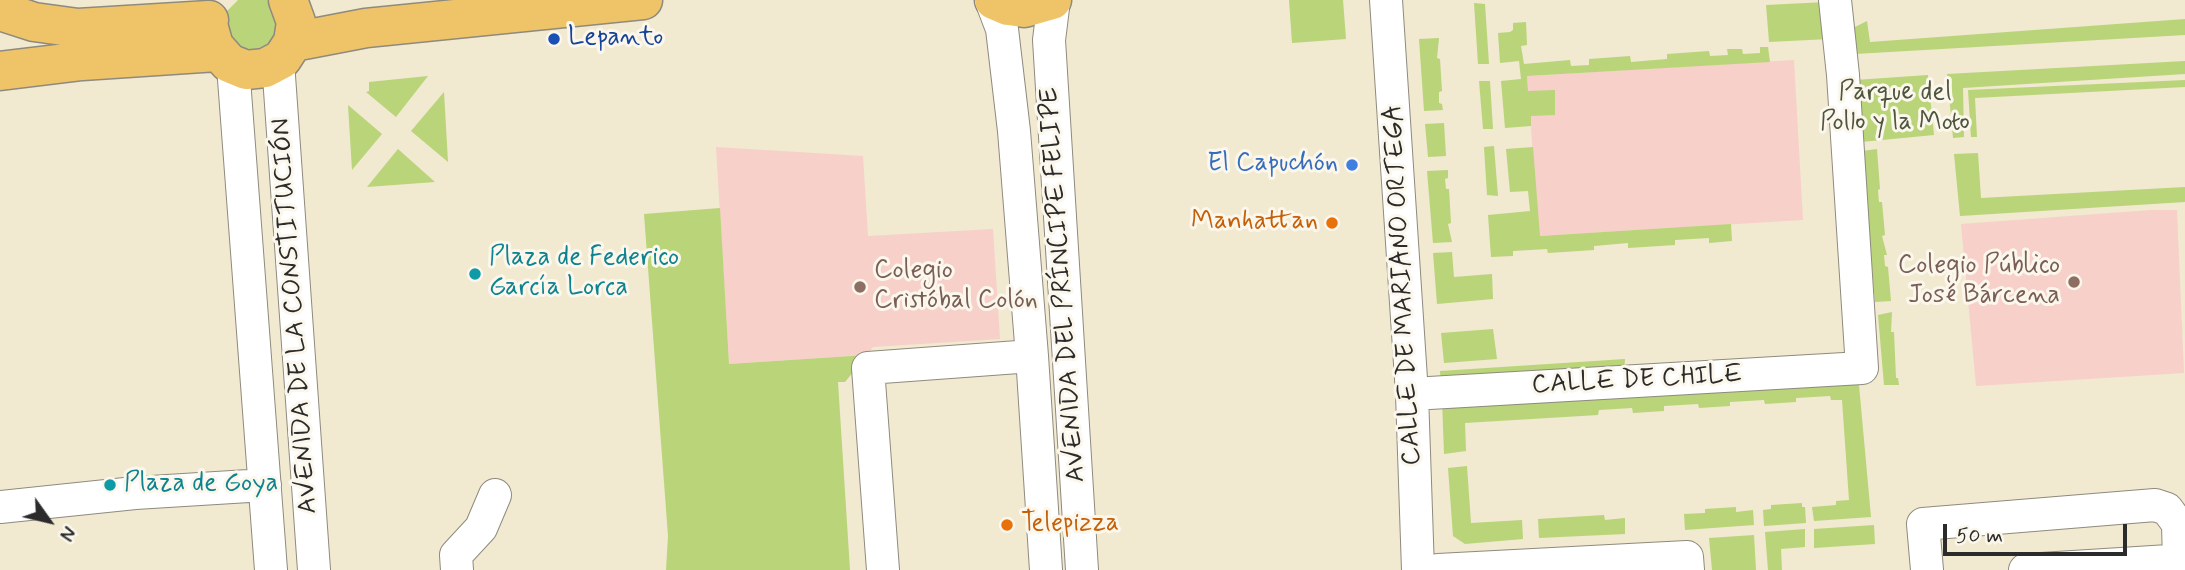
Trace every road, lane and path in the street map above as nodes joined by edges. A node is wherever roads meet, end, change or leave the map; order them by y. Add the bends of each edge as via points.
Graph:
1 (288, 0) edge
2 (643, 0) edge
3 (993, 0) edge
4 (1053, 0) edge
5 (1386, 0) edge
6 (1835, 0) edge
7 (0, 11) edge
8 (0, 18) edge
9 (219, 34) edge
10 (0, 44) edge
11 (285, 52) junction
12 (0, 71) edge
13 (1032, 356) junction
14 (1412, 394) junction
15 (265, 485) junction
16 (495, 495) dead end
17 (0, 508) edge
18 (2182, 561) edge
19 (271, 570) edge
20 (314, 570) edge
21 (457, 570) edge
22 (883, 570) edge
23 (1046, 570) edge
24 (1082, 570) edge
25 (1418, 570) edge
26 (1438, 570) edge
27 (1688, 570) edge
28 (1927, 570) edge
29 (2025, 570) edge

1 - 11 main road via 296,22
2 - 11 main road via 366,28
3 - 4 main road via 1024,8
3 - 13 street, AVENIDA DEL PRÍNCIPE FELIPE via 1002,29 1008,80
4 - 24 street, AVENIDA DEL PRÍNCIPE FELIPE via 1049,40
5 - 14 street, CALLE DE MARIANO ORTEGA
6 - 14 street, CALLE DE CHILE via 1862,368
7 - 9 main road via 34,22 78,28
8 - 10 main road
9 - 11 main road via 246,70 259,69
9 - 12 main road via 82,61
9 - 15 street, AVENIDA DE LA CONSTITUCIÓN
11 - 20 street, AVENIDA DE LA CONSTITUCIÓN
13 - 22 street via 868,369
13 - 23 street, AVENIDA DEL PRÍNCIPE FELIPE
14 - 25 street, CALLE DE MARIANO ORTEGA
15 - 17 street
15 - 19 street, AVENIDA DE LA CONSTITUCIÓN
16 - 21 street via 481,528 456,555
18 - 28 street via 2178,524 2168,509 2155,505 1923,524
18 - 29 street
26 - 27 street via 1687,557

